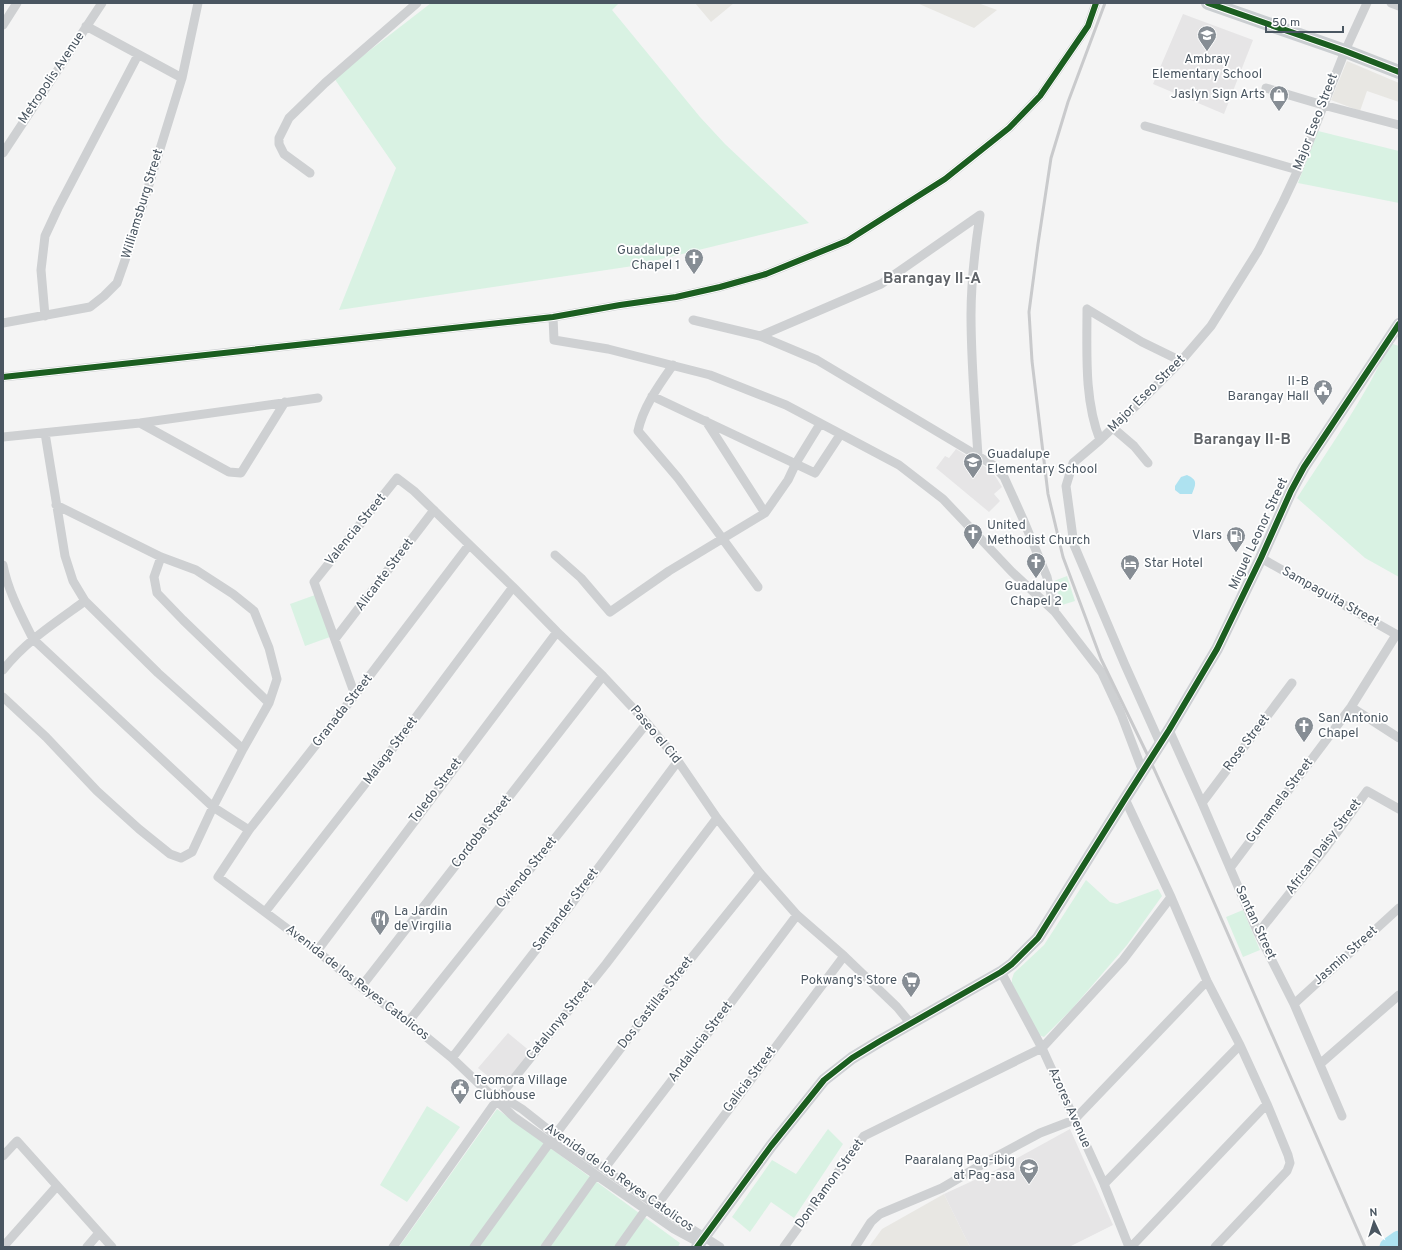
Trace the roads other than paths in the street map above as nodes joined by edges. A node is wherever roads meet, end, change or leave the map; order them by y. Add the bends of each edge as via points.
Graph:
1 (17, 3) edge
2 (102, 3) edge
3 (198, 3) edge
4 (417, 3) edge
5 (1096, 3) edge
6 (1208, 3) edge
7 (1366, 3) edge
8 (1390, 3) edge
9 (1399, 6) edge
10 (3, 25) edge
11 (86, 26) junction
12 (1344, 51) junction
13 (138, 55) junction
14 (1399, 72) edge
15 (182, 78) junction
16 (1266, 88) dead end
17 (1323, 105) junction
18 (1399, 125) edge
19 (1145, 126) dead end
20 (3, 153) edge
21 (1298, 170) junction
22 (310, 172) dead end
23 (45, 316) junction
24 (553, 317) junction
25 (693, 320) dead end
26 (3, 323) edge
27 (1399, 324) edge
28 (760, 336) junction
29 (1181, 360) junction
30 (673, 364) junction
31 (3, 377) edge
32 (652, 396) junction
33 (318, 398) dead end
34 (285, 402) junction
35 (706, 421) junction
36 (140, 423) junction
37 (820, 424) junction
38 (1113, 428) junction
39 (45, 433) junction
40 (840, 435) junction
41 (3, 437) edge
42 (1100, 440) junction
43 (978, 456) junction
44 (796, 463) junction
45 (1148, 463) dead end
46 (397, 478) joint
47 (56, 505) junction
48 (434, 510) junction
49 (765, 513) junction
50 (723, 539) junction
51 (469, 545) junction
52 (555, 555) dead end
53 (161, 557) junction
54 (1261, 558) junction
55 (3, 565) edge
56 (513, 587) junction
57 (758, 587) dead end
58 (85, 601) junction
59 (1055, 612) junction
60 (557, 632) junction
61 (1398, 635) edge
62 (33, 639) junction
63 (335, 640) junction
64 (3, 670) edge
65 (603, 676) junction
66 (1292, 683) dead end
67 (355, 695) junction
68 (3, 697) edge
69 (269, 703) junction
70 (1351, 707) junction
71 (647, 723) junction
72 (1169, 730) junction
73 (1399, 738) edge
74 (1160, 743) junction
75 (243, 749) junction
76 (678, 761) junction
77 (1143, 772) junction
78 (1125, 799) junction
79 (1202, 803) junction
80 (213, 806) junction
81 (1399, 809) edge
82 (718, 818) junction
83 (249, 830) junction
84 (1230, 868) junction
85 (760, 874) junction
86 (218, 877) joint
87 (1171, 897) junction
88 (1399, 908) edge
89 (265, 912) junction
90 (797, 915) junction
91 (1258, 932) junction
92 (317, 951) junction
93 (844, 956) junction
94 (1001, 972) junction
95 (1207, 981) junction
96 (361, 987) junction
97 (1399, 995) edge
98 (1294, 1004) junction
99 (408, 1022) junction
100 (911, 1024) junction
101 (1240, 1045) junction
102 (1042, 1048) junction
103 (452, 1058) junction
104 (1320, 1064) junction
105 (496, 1098) junction
106 (1267, 1104) junction
107 (1342, 1116) dead end
108 (1074, 1120) junction
109 (553, 1138) junction
110 (3, 1156) edge
111 (604, 1169) junction
112 (596, 1175) junction
113 (1104, 1184) junction
114 (57, 1186) junction
115 (657, 1205) junction
116 (646, 1209) junction
117 (99, 1233) junction
118 (701, 1243) edge
119 (3, 1246) edge
120 (87, 1247) edge
121 (112, 1247) edge
122 (393, 1247) edge
123 (474, 1247) edge
124 (545, 1247) edge
125 (619, 1247) edge
126 (720, 1247) edge
127 (784, 1247) edge
128 (855, 1247) edge
129 (1130, 1247) edge
130 (1215, 1247) edge

1 - 10 street
2 - 11 street, Metropolis Avenue
3 - 15 street, Williamsburg Street
4 - 22 street via 289,118 278,144 284,154
5 - 24 street via 1088,26 1040,96 1009,128 945,179 847,241 766,274 720,287 676,297
6 - 12 main road
7 - 12 street, Major Eseo Street
8 - 9 street
11 - 13 street
11 - 20 street, Metropolis Avenue
12 - 14 main road
12 - 17 street, Major Eseo Street
13 - 15 street
13 - 23 street via 45,236 41,270
15 - 23 street, Williamsburg Street via 117,283 90,308
16 - 17 street
17 - 18 street
17 - 21 street, Major Eseo Street
19 - 21 street
21 - 29 street, Major Eseo Street via 1258,251 1211,326
23 - 26 street, Williamsburg Street
24 - 30 street via 554,340
24 - 31 street
25 - 28 street
27 - 54 street, Miguel Leonor Street via 1304,467
28 - 43 street via 817,360
28 - 43 street via 881,284 980,215 973,269 971,315
29 - 38 street, Major Eseo Street
29 - 42 street via 1142,342 1087,309 1088,384 1094,425
30 - 32 street
30 - 37 street via 710,375 786,405
32 - 35 street
32 - 50 street via 638,431 678,478
33 - 34 street
34 - 36 street
34 - 36 street via 241,473 229,472
35 - 44 street
35 - 49 street
36 - 39 street
37 - 40 street
37 - 44 street
38 - 42 street, Major Eseo Street
38 - 45 street via 1134,446
39 - 41 street
39 - 47 street
40 - 44 street via 816,473
40 - 59 street via 899,464 943,499 1012,572
42 - 74 street, Major Eseo Street via 1073,463 1066,486 1074,545
43 - 59 street via 993,465 1004,477 1047,576
44 - 49 street via 788,480
46 - 48 street, Paseo el Cid
46 - 63 street, Valencia Street via 314,582
47 - 53 street
47 - 58 street via 65,556 73,581
48 - 51 street, Paseo el Cid
48 - 63 street, Alicante Street
49 - 50 street
50 - 52 street via 610,612 581,578
50 - 57 street
51 - 56 street, Paseo el Cid
51 - 67 street, Granada Street
53 - 69 street via 154,577 157,593
53 - 69 street via 196,570 234,594 254,611 277,679
54 - 61 street, Sampaguita Street
54 - 72 street, Miguel Leonor Street via 1217,650
55 - 62 street via 15,603
56 - 60 street, Paseo el Cid
56 - 89 street, Malaga Street via 390,752
58 - 62 street
58 - 75 street via 158,673
59 - 77 street via 1102,673
60 - 65 street, Paseo el Cid
60 - 92 street, Toledo Street
61 - 70 street, Gumamela Street
62 - 64 street
62 - 80 street
63 - 67 street
65 - 71 street, Paseo el Cid
65 - 96 street, Cordoba Street
66 - 79 street, Rose Street
67 - 83 street, Granada Street
68 - 80 street via 97,792 170,854 181,858 192,852
69 - 75 street
70 - 73 street
70 - 84 street, Gumamela Street
71 - 76 street, Paseo el Cid
71 - 99 street, Oviendo Street
72 - 74 street, Miguel Leonor Street
72 - 79 street, Santan Street
74 - 77 street, Miguel Leonor Street
75 - 80 street
76 - 82 street, Paseo el Cid
76 - 103 street, Santander Street
77 - 78 street, Miguel Leonor Street
78 - 87 street
78 - 94 street, Miguel Leonor Street via 1038,938
79 - 84 street, Santan Street
80 - 83 street
81 - 91 street, African Daisy Street via 1366,791 1324,850
82 - 85 street, Paseo el Cid
82 - 105 street, Catalunya Street via 606,964
83 - 86 street, Granada Street
84 - 91 street, Santan Street
85 - 90 street, Paseo el Cid
85 - 109 street, Dos Castillas Street via 654,1003
86 - 89 street, Avenida de los Reyes Catolicos
87 - 95 street
87 - 102 street via 1123,960
88 - 98 street, Jasmin Street
89 - 92 street, Avenida de los Reyes Catolicos
90 - 93 street, Paseo el Cid
90 - 111 street, Andalucia Street
91 - 98 street, Santan Street
92 - 96 street, Avenida de los Reyes Catolicos
93 - 100 street, Paseo el Cid
93 - 115 street, Galicia Street
94 - 100 street, Miguel Leonor Street
94 - 102 street, Azores Avenue
95 - 101 street
95 - 108 street
96 - 99 street, Avenida de los Reyes Catolicos
97 - 104 street
98 - 104 street, Santan Street
99 - 103 street, Avenida de los Reyes Catolicos
100 - 118 street, Miguel Leonor Street via 880,1040 824,1080 771,1146
101 - 106 street
101 - 113 street
102 - 108 street, Azores Avenue
102 - 127 street, Don Ramon Street via 864,1136
103 - 105 street, Avenida de los Reyes Catolicos
104 - 107 street, Santan Street
105 - 109 street, Avenida de los Reyes Catolicos via 514,1117
105 - 122 street, Catalunya Street
106 - 129 street
106 - 130 street via 1288,1155 1289,1167
108 - 113 street, Azores Avenue
108 - 128 street via 1040,1133 942,1188 880,1214
109 - 111 street, Avenida de los Reyes Catolicos
109 - 112 street, Avenida de los Reyes Catolicos
109 - 123 street, Dos Castillas Street
110 - 114 street via 16,1141
111 - 115 street, Avenida de los Reyes Catolicos
112 - 116 street, Avenida de los Reyes Catolicos
112 - 124 street
113 - 129 street, Azores Avenue
114 - 117 street
114 - 119 street
115 - 118 street, Avenida de los Reyes Catolicos via 679,1221
116 - 118 street, Avenida de los Reyes Catolicos via 674,1229
116 - 125 street
117 - 120 street
117 - 121 street
118 - 126 street

